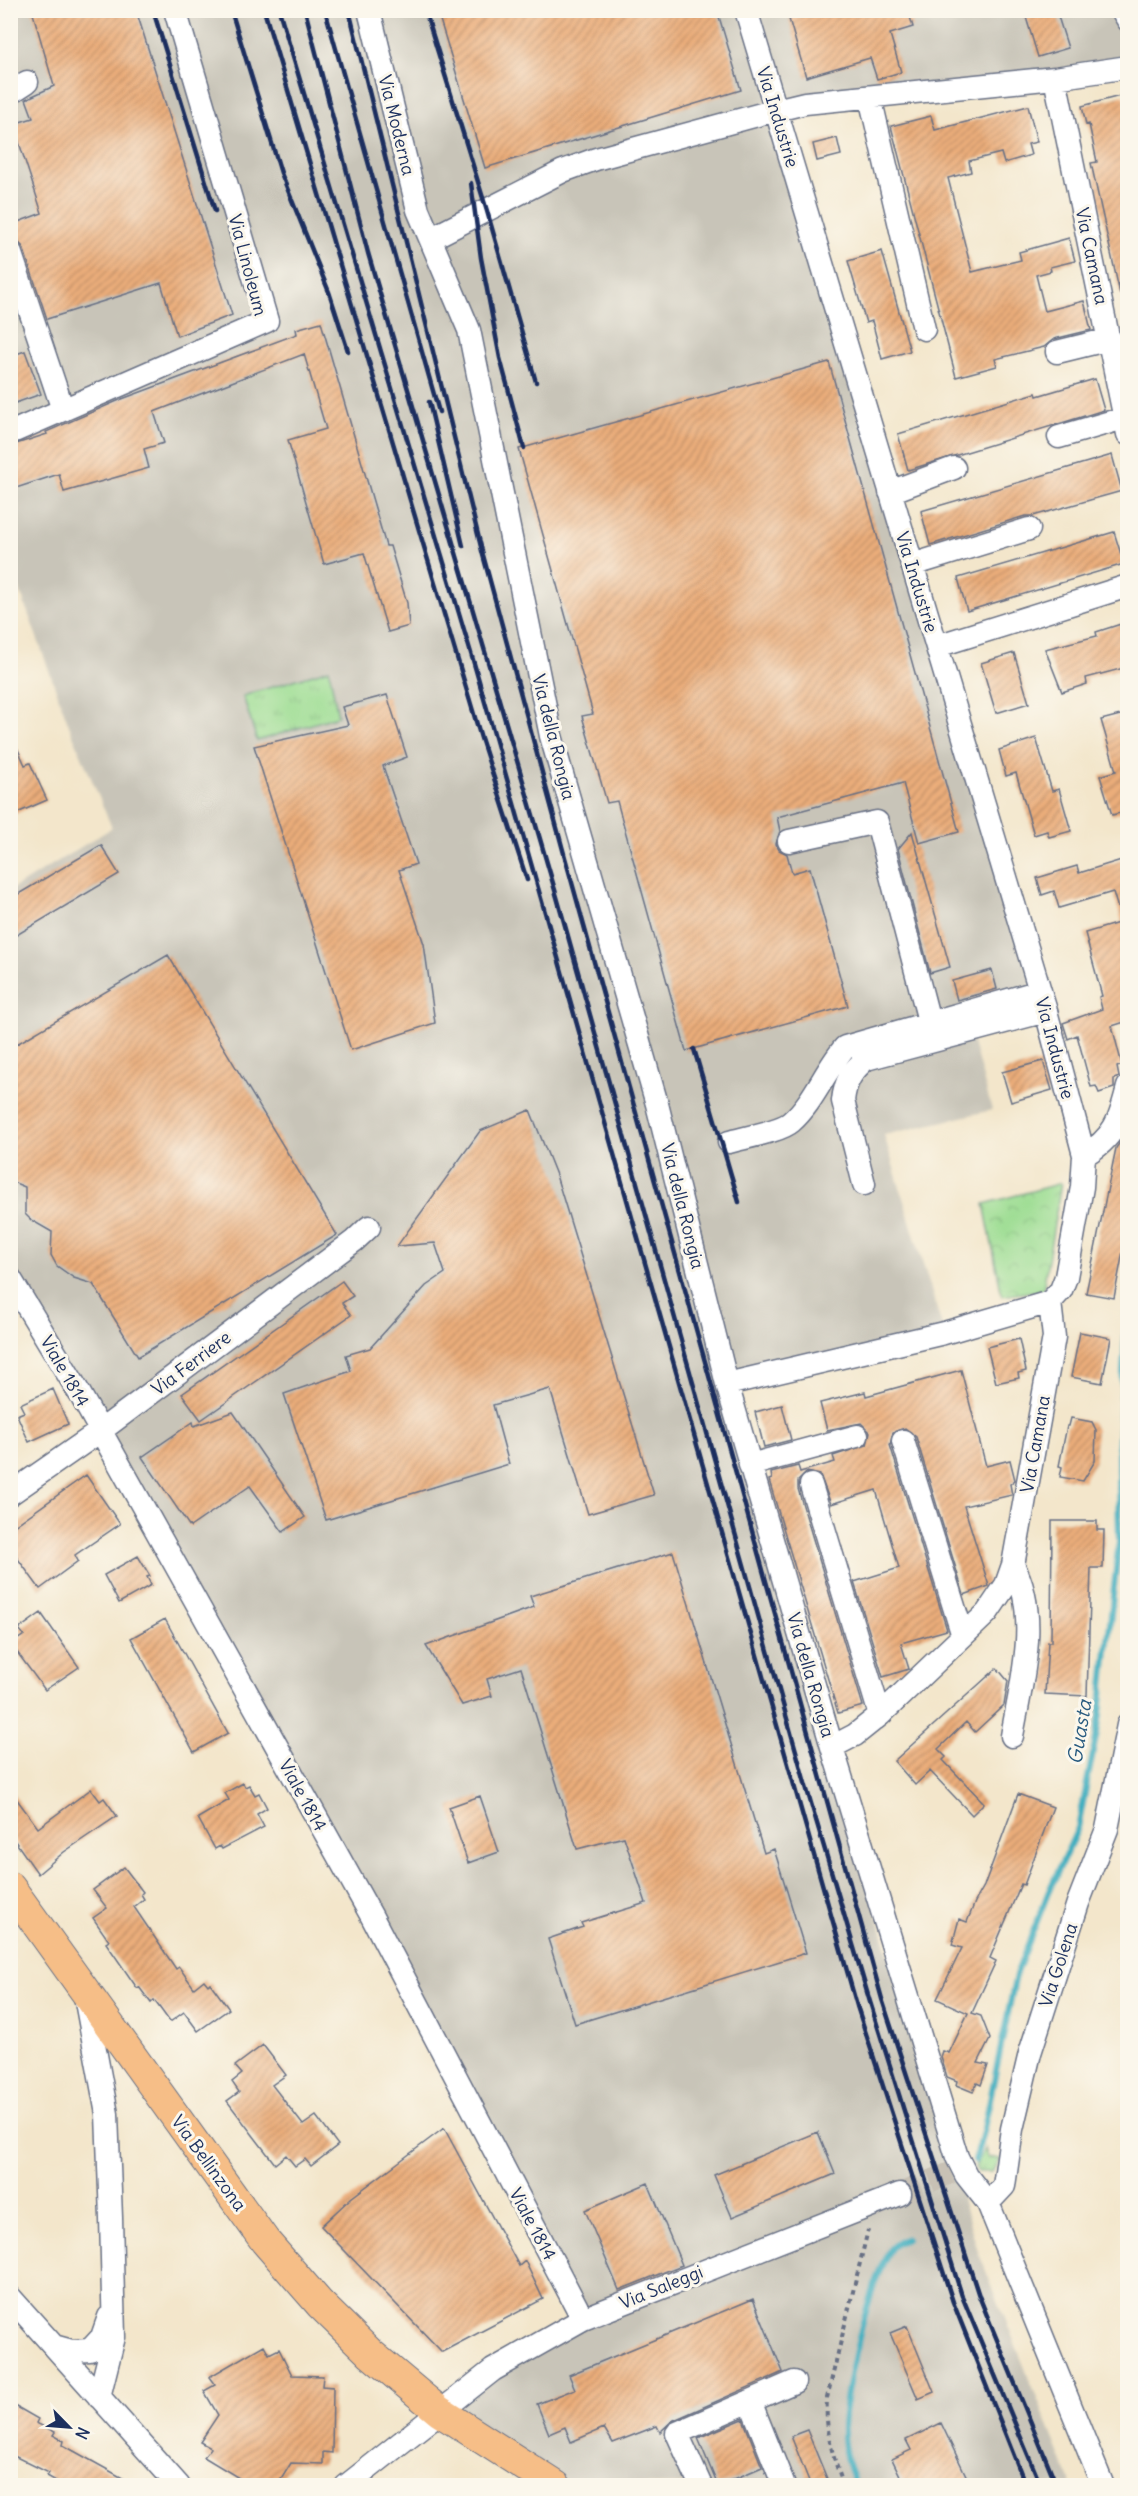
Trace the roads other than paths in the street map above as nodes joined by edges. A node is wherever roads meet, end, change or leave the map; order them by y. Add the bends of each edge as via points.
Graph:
1 (175, 10) edge
2 (369, 10) edge
3 (746, 10) edge
4 (1122, 10) edge
5 (1128, 20) edge
6 (1128, 67) edge
7 (1055, 78) junction
8 (870, 97) junction
9 (776, 110) junction
10 (432, 238) junction
11 (10, 251) edge
12 (924, 329) dead end
13 (1115, 332) edge
14 (1057, 352) dead end
15 (63, 410) junction
16 (1125, 413) edge
17 (10, 434) edge
18 (1059, 437) dead end
19 (954, 468) dead end
20 (890, 492) junction
21 (1029, 529) dead end
22 (912, 565) junction
23 (1128, 586) edge
24 (937, 646) junction
25 (789, 841) dead end
26 (1043, 1001) junction
27 (929, 1021) junction
28 (1128, 1087) edge
29 (729, 1142) dead end
30 (1084, 1155) junction
31 (864, 1184) dead end
32 (369, 1227) dead end
33 (10, 1278) edge
34 (1050, 1302) junction
35 (727, 1384) junction
36 (99, 1432) junction
37 (857, 1436) dead end
38 (903, 1441) dead end
39 (750, 1465) junction
40 (811, 1485) dead end
41 (10, 1494) edge
42 (1013, 1565) junction
43 (963, 1636) junction
44 (880, 1715) junction
45 (1128, 1725) edge
46 (1012, 1736) dead end
47 (832, 1747) junction
48 (10, 1887) edge
49 (82, 1986) junction
50 (900, 2194) tunnel mouth
51 (988, 2203) junction
52 (10, 2296) edge
53 (113, 2304) junction
54 (583, 2319) junction
55 (54, 2346) junction
56 (794, 2382) dead end
57 (99, 2397) junction
58 (750, 2402) junction
59 (438, 2411) junction
60 (179, 2486) edge
61 (346, 2486) edge
62 (556, 2486) edge
63 (701, 2486) edge
64 (784, 2486) edge
65 (1103, 2486) edge

1 - 15 street, Via Linoleum via 267,321
2 - 10 street, Via Moderna via 418,210
3 - 9 street, Via Industrie
4 - 5 street
6 - 7 street
7 - 8 street
7 - 13 street, Via Camana
8 - 9 street
8 - 12 street
9 - 10 street via 563,171
9 - 20 street, Via Industrie
10 - 35 street, Via della Rongia via 470,330 551,736 657,1104
11 - 15 street
13 - 14 street
13 - 16 street, Via Camana
15 - 17 street, Via Linoleum
16 - 18 street
19 - 20 street
20 - 22 street, Via Industrie
21 - 22 street
22 - 24 street, Via Industrie
23 - 24 street
24 - 26 street, Via Industrie
25 - 27 street via 877,822
26 - 27 street
26 - 30 street, Via Industrie
26 - 31 street via 866,1059 854,1070 844,1089 843,1101
27 - 29 street via 845,1047 790,1124
28 - 30 street via 1117,1127 1103,1143
30 - 34 street via 1066,1277
32 - 36 street, Via Ferriere
33 - 36 street, Viale 1814
34 - 35 street via 944,1333
34 - 42 street, Via Camana via 1054,1337
35 - 39 street, Via della Rongia
36 - 41 street, Via Ferriere
36 - 54 street, Viale 1814 via 371,1915
37 - 39 street
38 - 43 street
39 - 47 street, Via della Rongia
40 - 44 street
42 - 43 street, Via Camana via 998,1599
42 - 46 street via 1022,1582 1027,1616
43 - 44 street, Via Camana
44 - 47 street, Via Camana
45 - 51 street, Via Golena via 1107,1829 1078,1903 1030,2054 1012,2129 1004,2186
47 - 51 street, Via della Rongia via 958,2169
48 - 49 main road, Via Bellinzona
49 - 53 street via 107,2114
49 - 59 main road, Via Bellinzona via 265,2241 341,2327
50 - 54 street, Via Saleggi
51 - 65 street
52 - 55 street
53 - 55 street via 102,2337 90,2350
53 - 57 street via 114,2337
54 - 59 street, Via Saleggi via 493,2370
55 - 57 street
56 - 58 street
57 - 60 street
58 - 63 street via 676,2433
58 - 64 street
59 - 61 street, Via Saleggi
59 - 62 main road, Via Bellinzona

